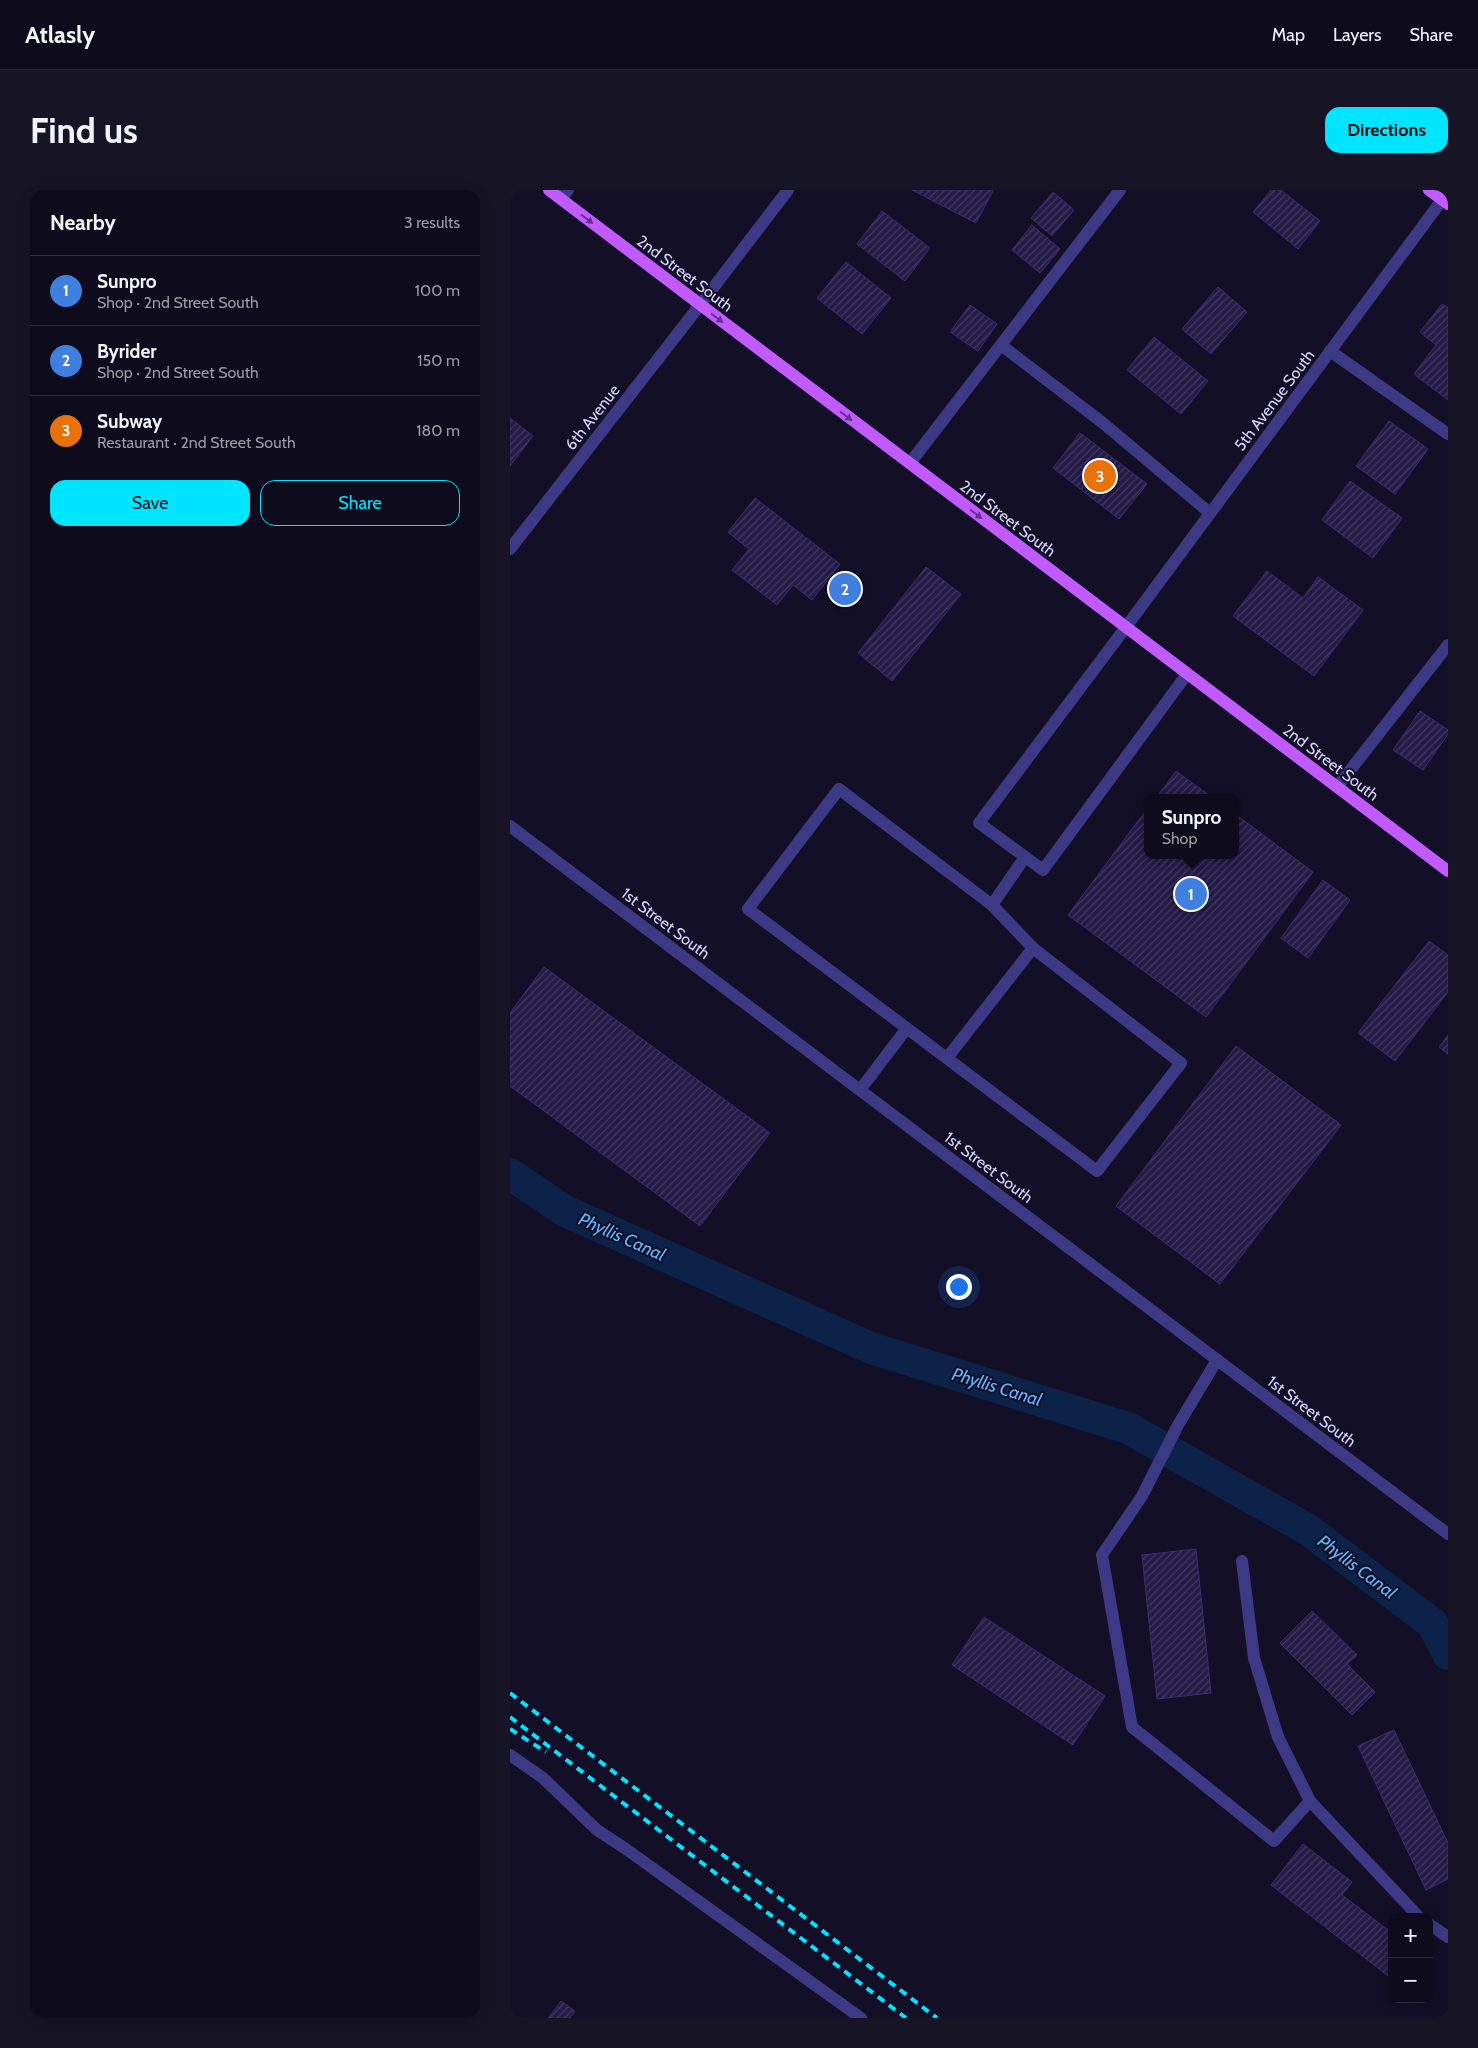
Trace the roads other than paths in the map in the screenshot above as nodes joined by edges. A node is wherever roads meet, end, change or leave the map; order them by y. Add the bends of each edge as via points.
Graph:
1 (548, 190) edge
2 (788, 190) edge
3 (1120, 190) edge
4 (1429, 190) edge
5 (564, 195) edge
6 (1446, 199) edge
7 (700, 305) junction
8 (1001, 345) junction
9 (1330, 351) junction
10 (1448, 434) edge
11 (910, 463) junction
12 (1210, 512) junction
13 (510, 549) edge
14 (1126, 627) junction
15 (1448, 645) edge
16 (1187, 674) junction
17 (1337, 787) junction
18 (510, 826) edge
19 (1025, 857) junction
20 (1448, 871) edge
21 (992, 905) junction
22 (1033, 948) junction
23 (907, 1028) junction
24 (947, 1058) junction
25 (860, 1090) junction
26 (1217, 1360) junction
27 (1448, 1534) edge
28 (1242, 1561) dead end
29 (510, 1755) edge
30 (1310, 1801) junction
31 (1415, 1913) edge
32 (1433, 1927) edge
33 (1448, 1937) edge
34 (861, 2018) edge

1 - 5 main road, 2nd Street South
2 - 7 street, 6th Avenue
3 - 8 street
4 - 6 main road
5 -> 7 main road, 2nd Street South
6 - 9 street, 5th Avenue South
7 -> 11 main road, 2nd Street South
7 - 13 street, 6th Avenue
8 - 11 street
8 - 12 street via 1103,423
9 - 10 street
9 - 12 street, 5th Avenue South
11 -> 14 main road, 2nd Street South
12 - 14 street, 5th Avenue South
14 - 16 main road, 2nd Street South
14 - 19 street, 5th Avenue South via 979,823
15 - 17 street
16 - 17 main road, 2nd Street South
16 - 19 street via 1043,870
17 - 20 main road, 2nd Street South
18 - 25 street, 1st Street South
19 - 21 street
21 - 22 street
21 - 23 street via 839,789 748,908
22 - 24 street
22 - 24 street via 1181,1063 1097,1171
23 - 24 street
23 - 25 street
25 - 26 street, 1st Street South
26 - 27 street, 1st Street South
26 - 30 street via 1178,1425 1142,1496 1102,1554 1132,1727 1274,1841
28 - 30 street via 1254,1658 1278,1736
29 - 34 street via 543,1778 597,1830
30 - 31 street
32 - 33 street

